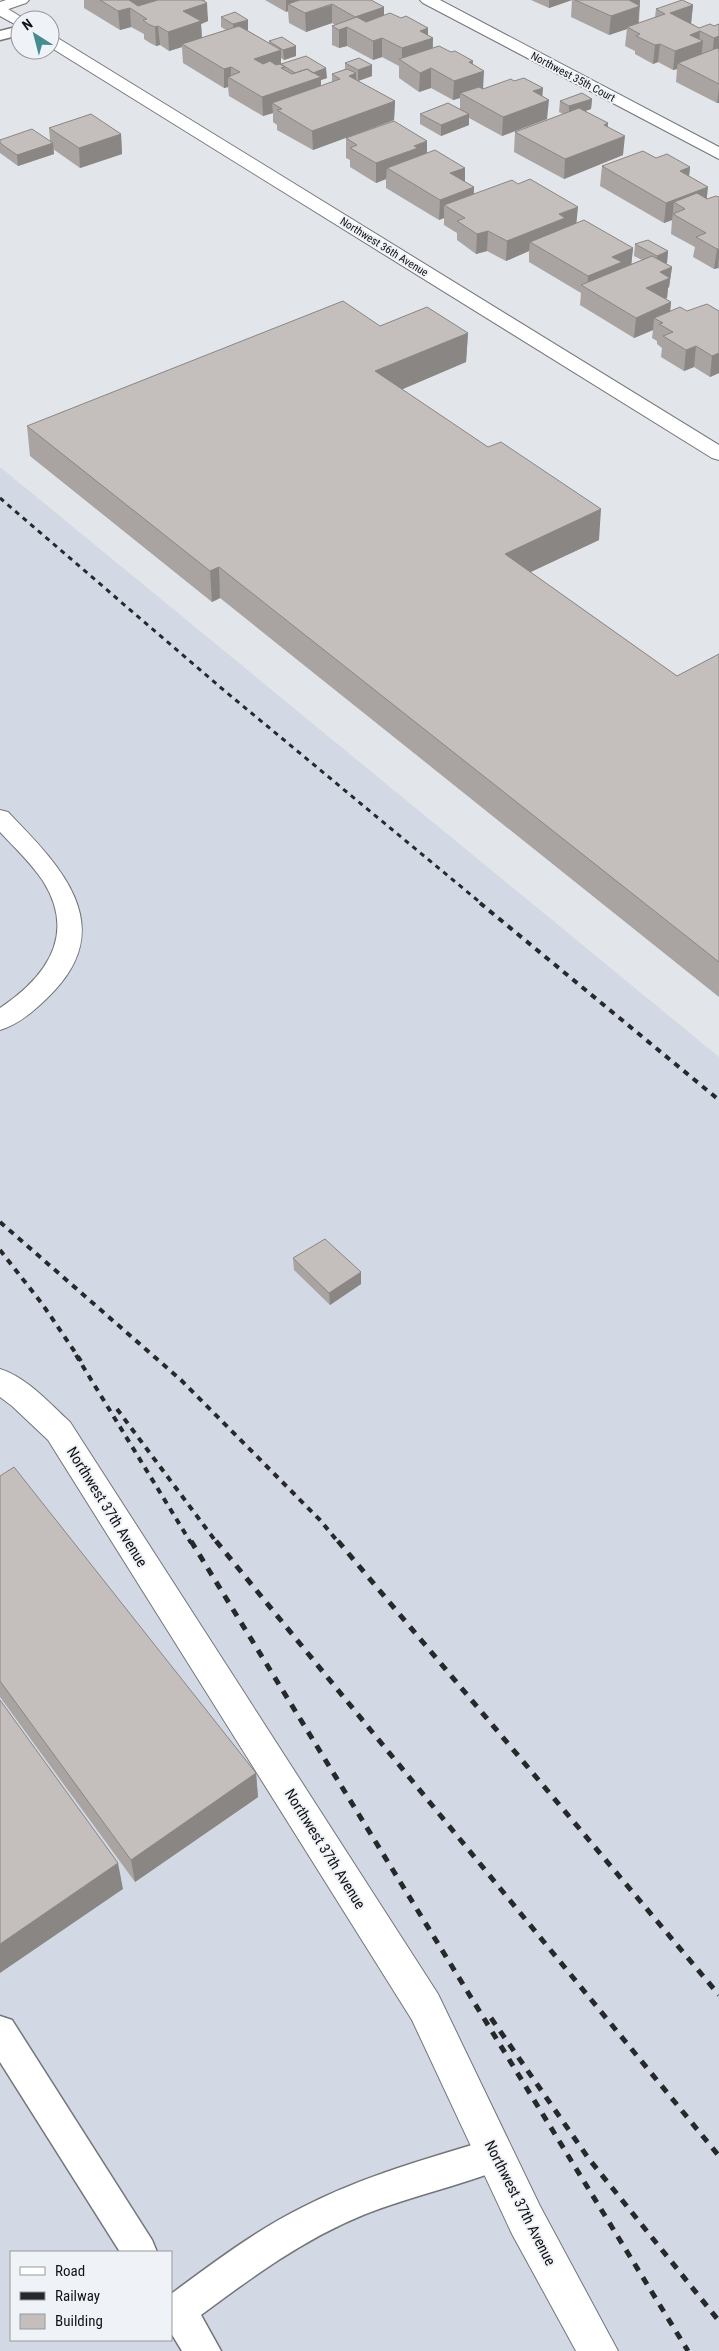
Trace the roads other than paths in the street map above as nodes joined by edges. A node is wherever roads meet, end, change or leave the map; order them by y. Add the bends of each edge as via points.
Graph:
1 (21, 0) edge
2 (428, 0) edge
3 (0, 8) edge
4 (60, 46) edge
5 (719, 154) edge
6 (719, 454) edge
7 (0, 818) edge
8 (0, 1021) edge
9 (0, 1381) edge
10 (0, 2032) edge
11 (496, 2155) junction
12 (139, 2251) edge
13 (174, 2306) edge
14 (203, 2351) edge
15 (598, 2351) edge

1 - 3 street
2 - 5 street, Northwest 35th Court
4 - 6 street, Northwest 36th Avenue
7 - 8 street via 55,881 70,911 71,941 48,982
9 - 11 street, Northwest 37th Avenue via 23,1397 59,1431 425,2006
10 - 12 lane
11 - 13 lane via 362,2198 332,2211
11 - 15 street, Northwest 37th Avenue via 526,2220
13 - 14 lane

